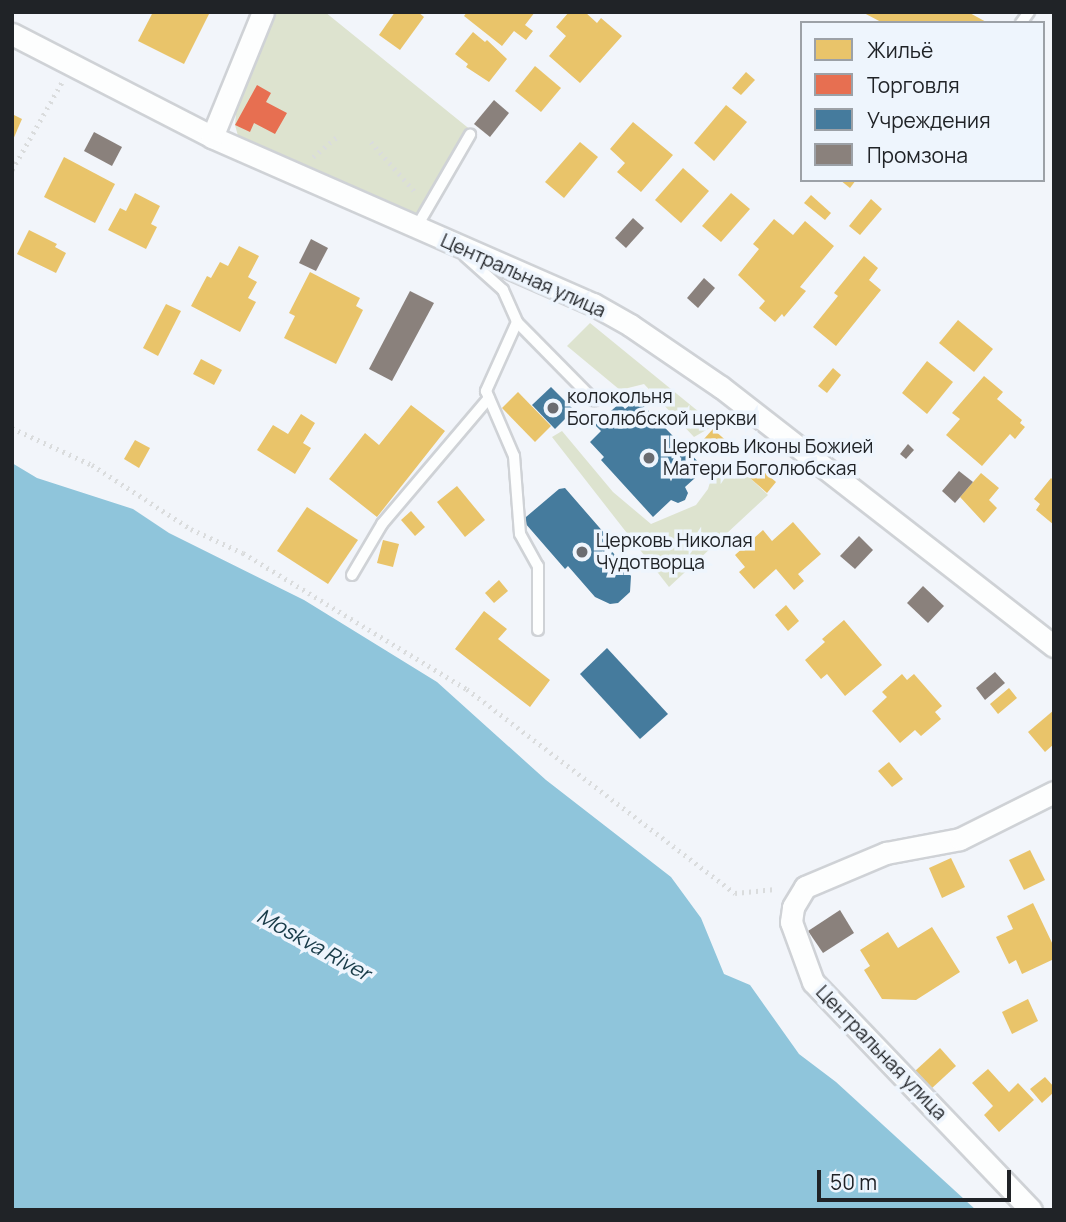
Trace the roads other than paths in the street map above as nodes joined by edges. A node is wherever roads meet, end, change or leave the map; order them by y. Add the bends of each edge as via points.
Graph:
1 (263, 12) edge
2 (12, 34) edge
3 (470, 135) dead end
4 (212, 137) junction
5 (416, 228) junction
6 (453, 244) junction
7 (517, 322) junction
8 (489, 398) junction
9 (594, 400) dead end
10 (352, 575) dead end
11 (538, 630) dead end
12 (1054, 646) edge
13 (1054, 792) edge
14 (1031, 1210) edge

1 - 4 street
2 - 4 street, Центральная улица
3 - 5 lane
4 - 5 street, Центральная улица
5 - 6 street, Центральная улица
6 - 7 lane via 503,290
6 - 12 street, Центральная улица via 593,304 630,326 721,387
7 - 8 lane via 486,391
7 - 9 lane
8 - 10 lane via 382,524
8 - 11 lane via 514,456 520,534 538,566
13 - 14 street, Центральная улица via 960,839 886,853 805,887 793,907 791,922 813,982

